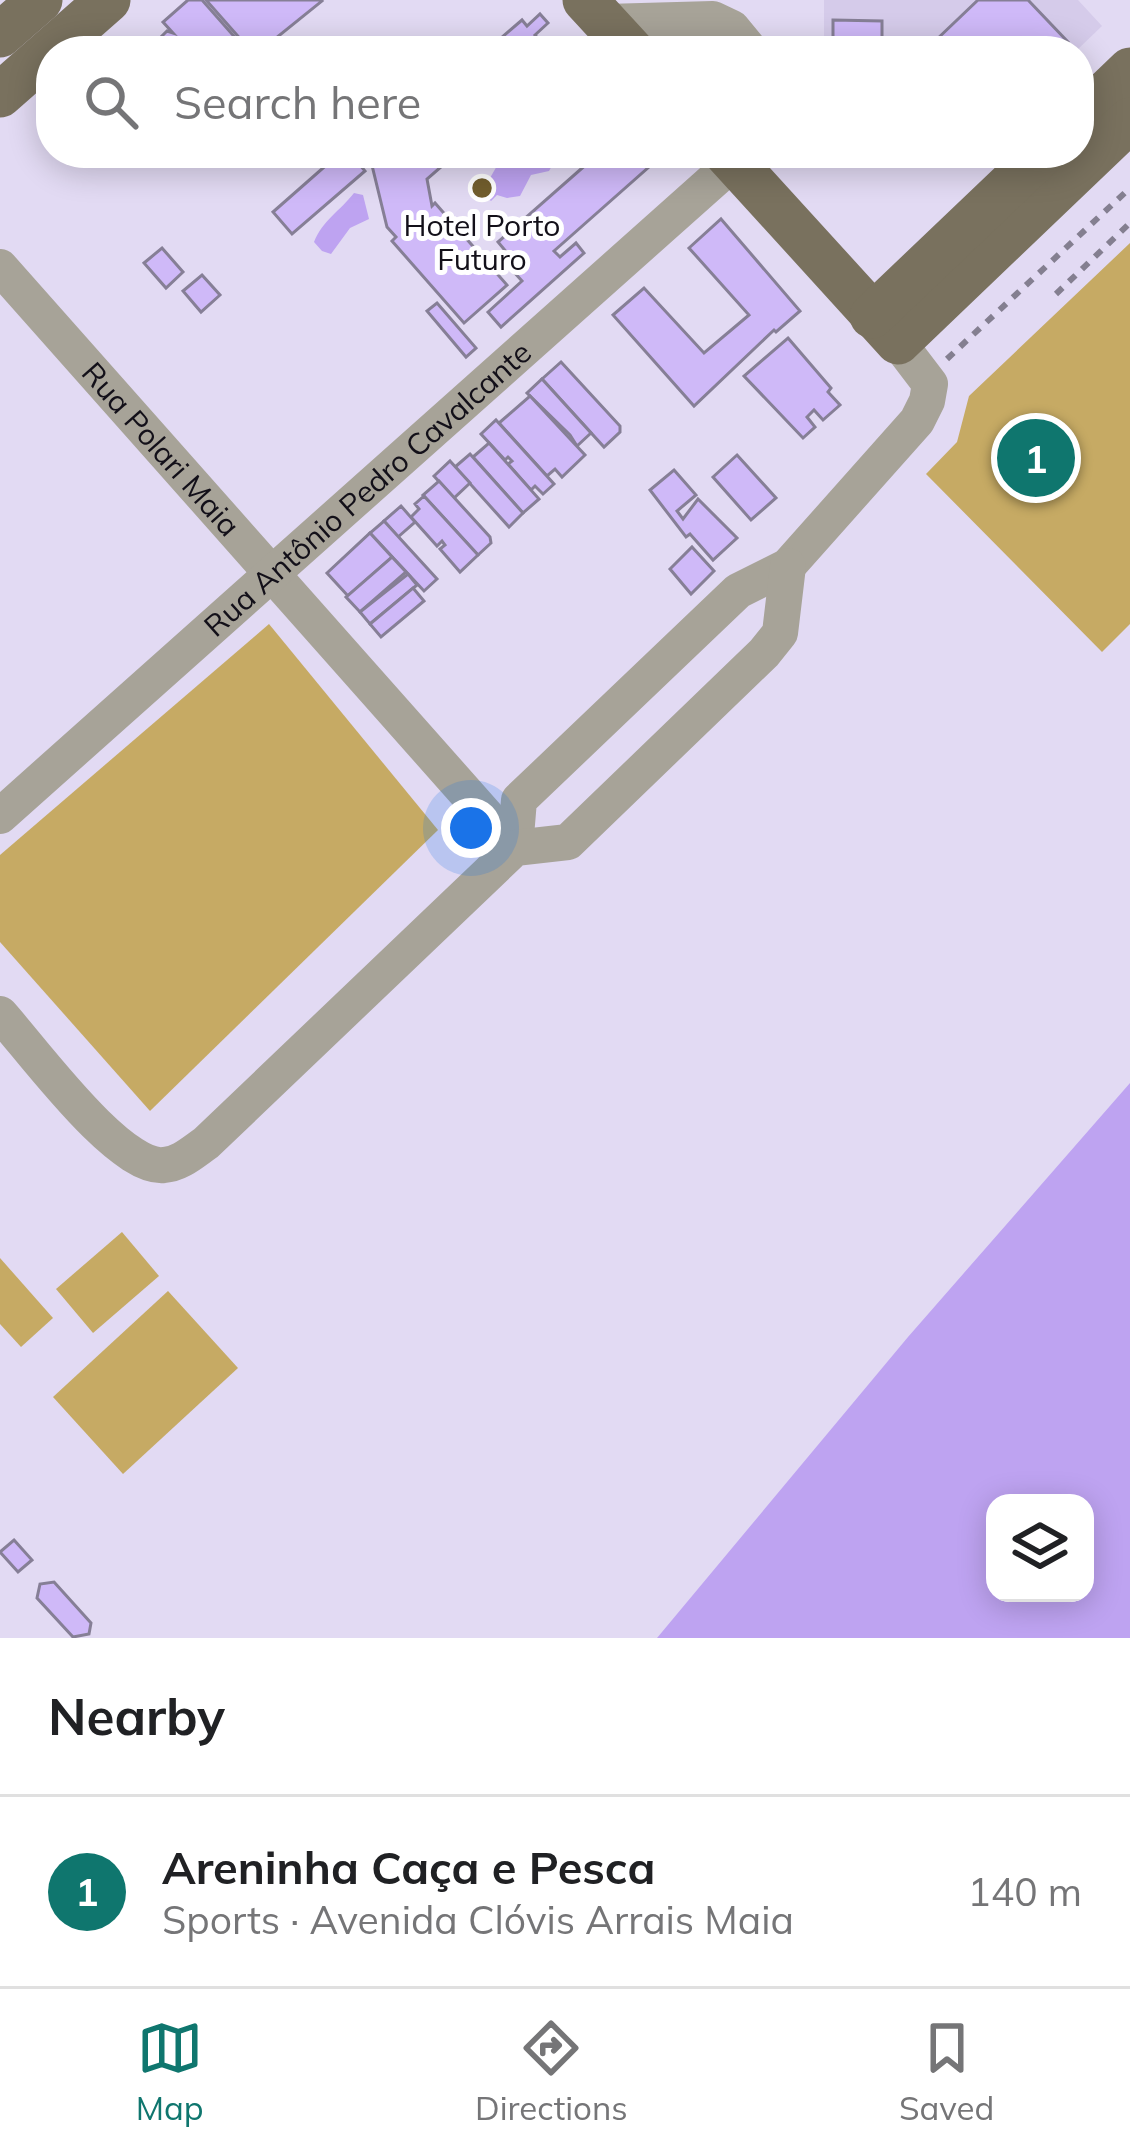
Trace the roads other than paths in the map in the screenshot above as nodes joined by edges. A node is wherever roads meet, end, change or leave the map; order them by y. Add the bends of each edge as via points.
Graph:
1 (40, 0) edge
2 (108, 0) edge
3 (608, 24) edge
4 (0, 35) edge
5 (67, 36) edge
6 (739, 36) edge
7 (36, 63) edge
8 (1130, 70) edge
9 (0, 95) edge
10 (1094, 105) edge
11 (1130, 120) edge
12 (1094, 151) edge
13 (734, 168) edge
14 (746, 168) edge
15 (1030, 168) edge
16 (1074, 168) edge
17 (0, 267) edge
18 (885, 329) junction
19 (788, 566) junction
20 (270, 572) junction
21 (0, 816) edge
22 (515, 848) junction
23 (0, 1014) edge

1 - 4 main road
2 - 5 main road
3 - 6 street via 712,19
7 - 9 main road
8 - 10 main road
11 - 12 main road
13 - 20 street, Rua Antônio Pedro Cavalcante
14 - 18 main road
15 - 18 main road
16 - 18 main road
17 - 20 street, Rua Polari Maia
18 - 19 street via 927,378 928,400
19 - 22 street via 738,591 519,800
19 - 22 street via 780,632 764,652 568,842
20 - 21 street, Rua Antônio Pedro Cavalcante
20 - 22 street, Rua Polari Maia
22 - 23 street via 206,1143 168,1166 130,1156 106,1136

